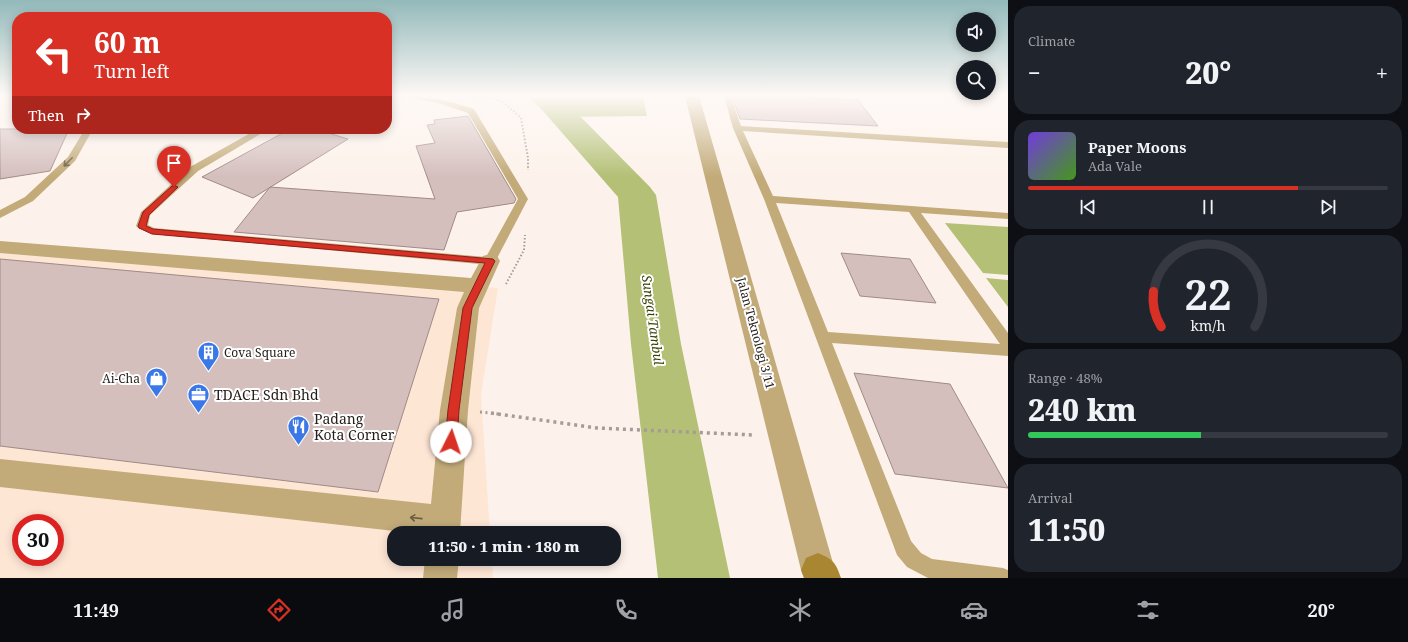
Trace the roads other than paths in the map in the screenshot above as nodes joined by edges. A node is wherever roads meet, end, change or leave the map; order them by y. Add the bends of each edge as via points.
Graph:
1 (479, 123) edge
2 (699, 123) edge
3 (735, 123) edge
4 (737, 128) junction
5 (86, 134) edge
6 (256, 134) edge
7 (1008, 145) edge
8 (769, 199) junction
9 (913, 210) junction
10 (0, 215) edge
11 (1008, 216) edge
12 (0, 247) edge
13 (490, 261) junction
14 (479, 286) junction
15 (822, 337) junction
16 (1008, 344) edge
17 (1008, 350) edge
18 (0, 473) edge
19 (439, 526) edge
20 (444, 526) edge
21 (441, 566) edge
22 (821, 575) edge
23 (440, 578) edge
24 (1003, 578) edge

1 - 13 lane via 523,199
2 - 22 street, Jalan Teknologi 3/11
3 - 4 lane
4 - 7 lane
4 - 8 lane
5 -> 10 lane via 72,159 29,199
6 - 13 lane via 194,169 145,214 142,226 152,231
8 - 9 lane
8 - 15 lane
9 - 11 lane
9 - 16 lane
12 - 14 street
13 - 14 street
14 - 20 street via 468,308 454,410
15 - 17 lane
15 - 24 lane via 904,548 914,560 930,569
19 -> 18 street via 388,515
21 - 23 street

